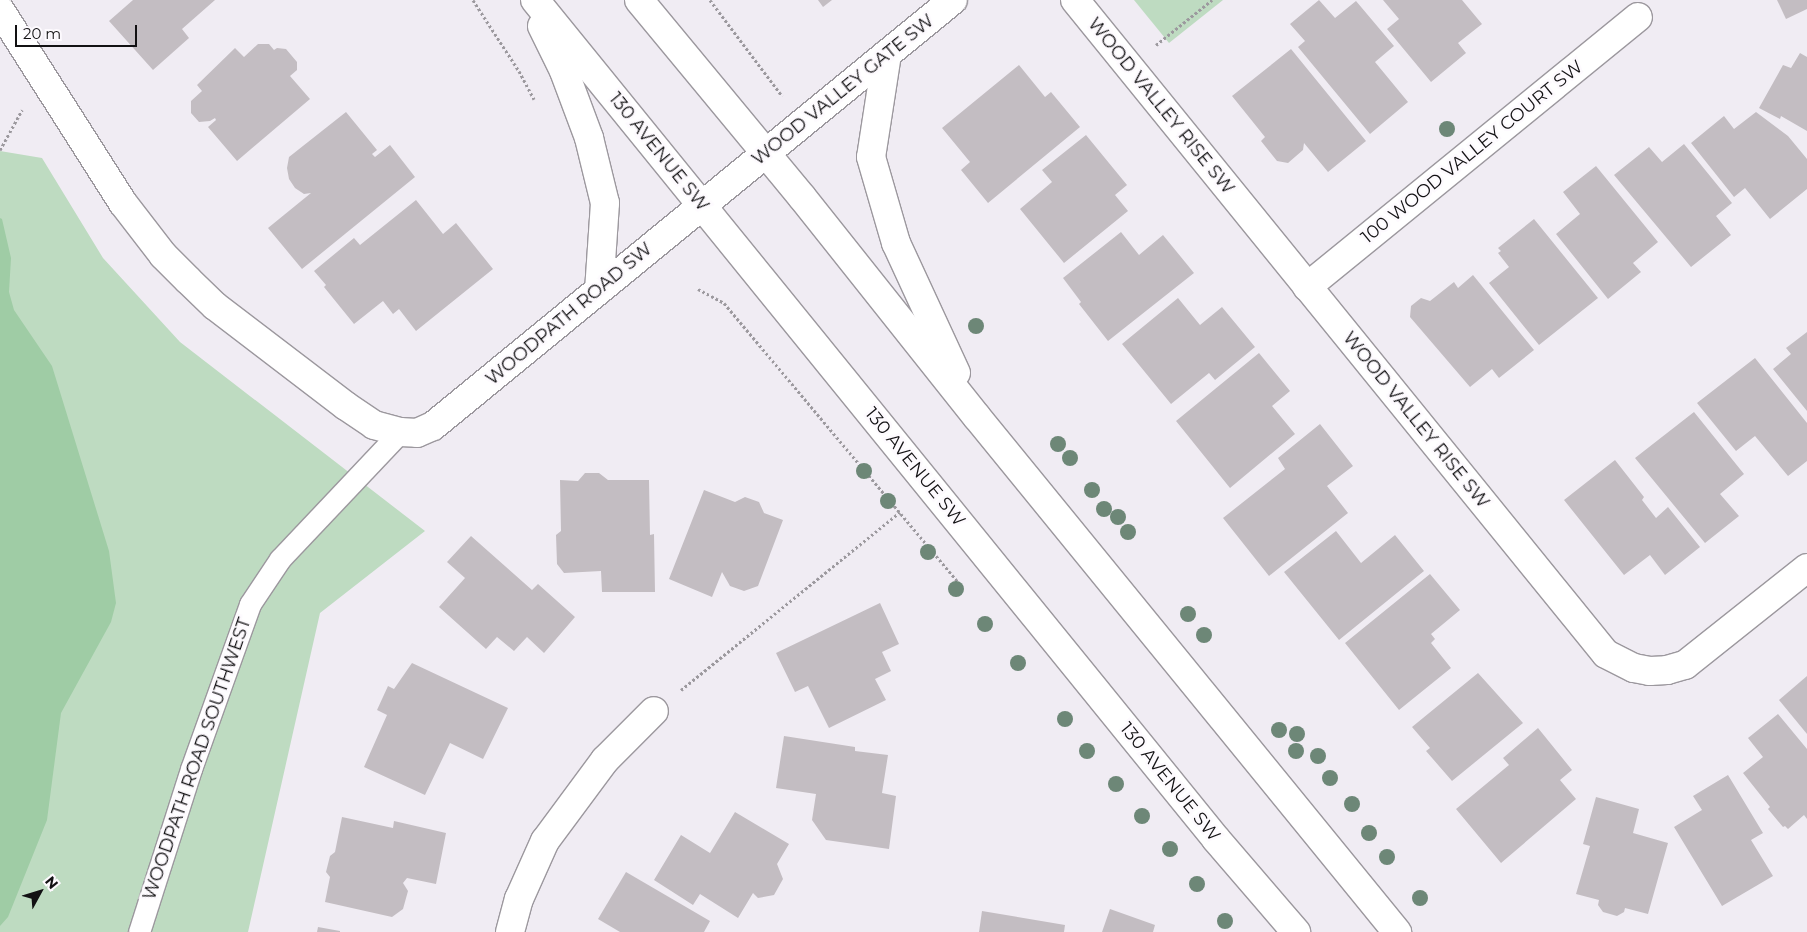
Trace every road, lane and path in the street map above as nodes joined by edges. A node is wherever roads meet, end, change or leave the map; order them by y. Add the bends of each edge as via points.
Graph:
1 (473, 0) edge
2 (529, 0) edge
3 (535, 0) edge
4 (638, 0) edge
5 (710, 0) edge
6 (953, 0) edge
7 (1075, 0) edge
8 (1212, 0) edge
9 (0, 10) edge
10 (1638, 17) dead end
11 (887, 54) junction
12 (1128, 65) junction
13 (536, 103) dead end
14 (802, 124) junction
15 (766, 153) junction
16 (732, 181) joint
17 (702, 204) junction
18 (1306, 287) junction
19 (600, 290) junction
20 (977, 417) junction
21 (400, 432) junction
22 (900, 512) dead end
23 (1807, 568) edge
24 (654, 712) joint
25 (1282, 921) edge
26 (139, 932) edge
27 (510, 932) edge
28 (1296, 932) edge
29 (1397, 932) edge

1 - 13 path
2 - 19 street via 570,88 589,138 605,203
3 - 17 street, 130 AVENUE SW
4 - 15 street
5 - 14 path
6 - 11 street, WOOD VALLEY GATE SW
7 - 12 street, WOOD VALLEY RISE SW
8 - 12 path
9 - 21 street via 123,203 163,254 215,306 346,406 374,425
10 - 18 street, 100 WOOD VALLEY COURT SW
11 - 14 street, WOOD VALLEY GATE SW
11 - 20 street via 871,157 896,243
12 - 18 street, WOOD VALLEY RISE SW
14 - 15 street, WOOD VALLEY GATE SW
15 - 16 street, WOOD VALLEY GATE SW
15 - 20 street
16 - 17 street, WOODPATH ROAD SW
17 - 19 street, WOODPATH ROAD SW
17 - 25 street, 130 AVENUE SW
18 - 23 street, WOOD VALLEY RISE SW via 1606,654 1619,662 1650,671 1685,665
19 - 21 street, WOODPATH ROAD SW via 433,426 417,432
20 - 29 street
21 - 26 lane, WOODPATH ROAD SOUTHWEST via 280,559 250,604 191,769
22 - 24 path
24 - 27 street via 605,760 545,841 519,899
25 - 28 street, 130 AVENUE SW

